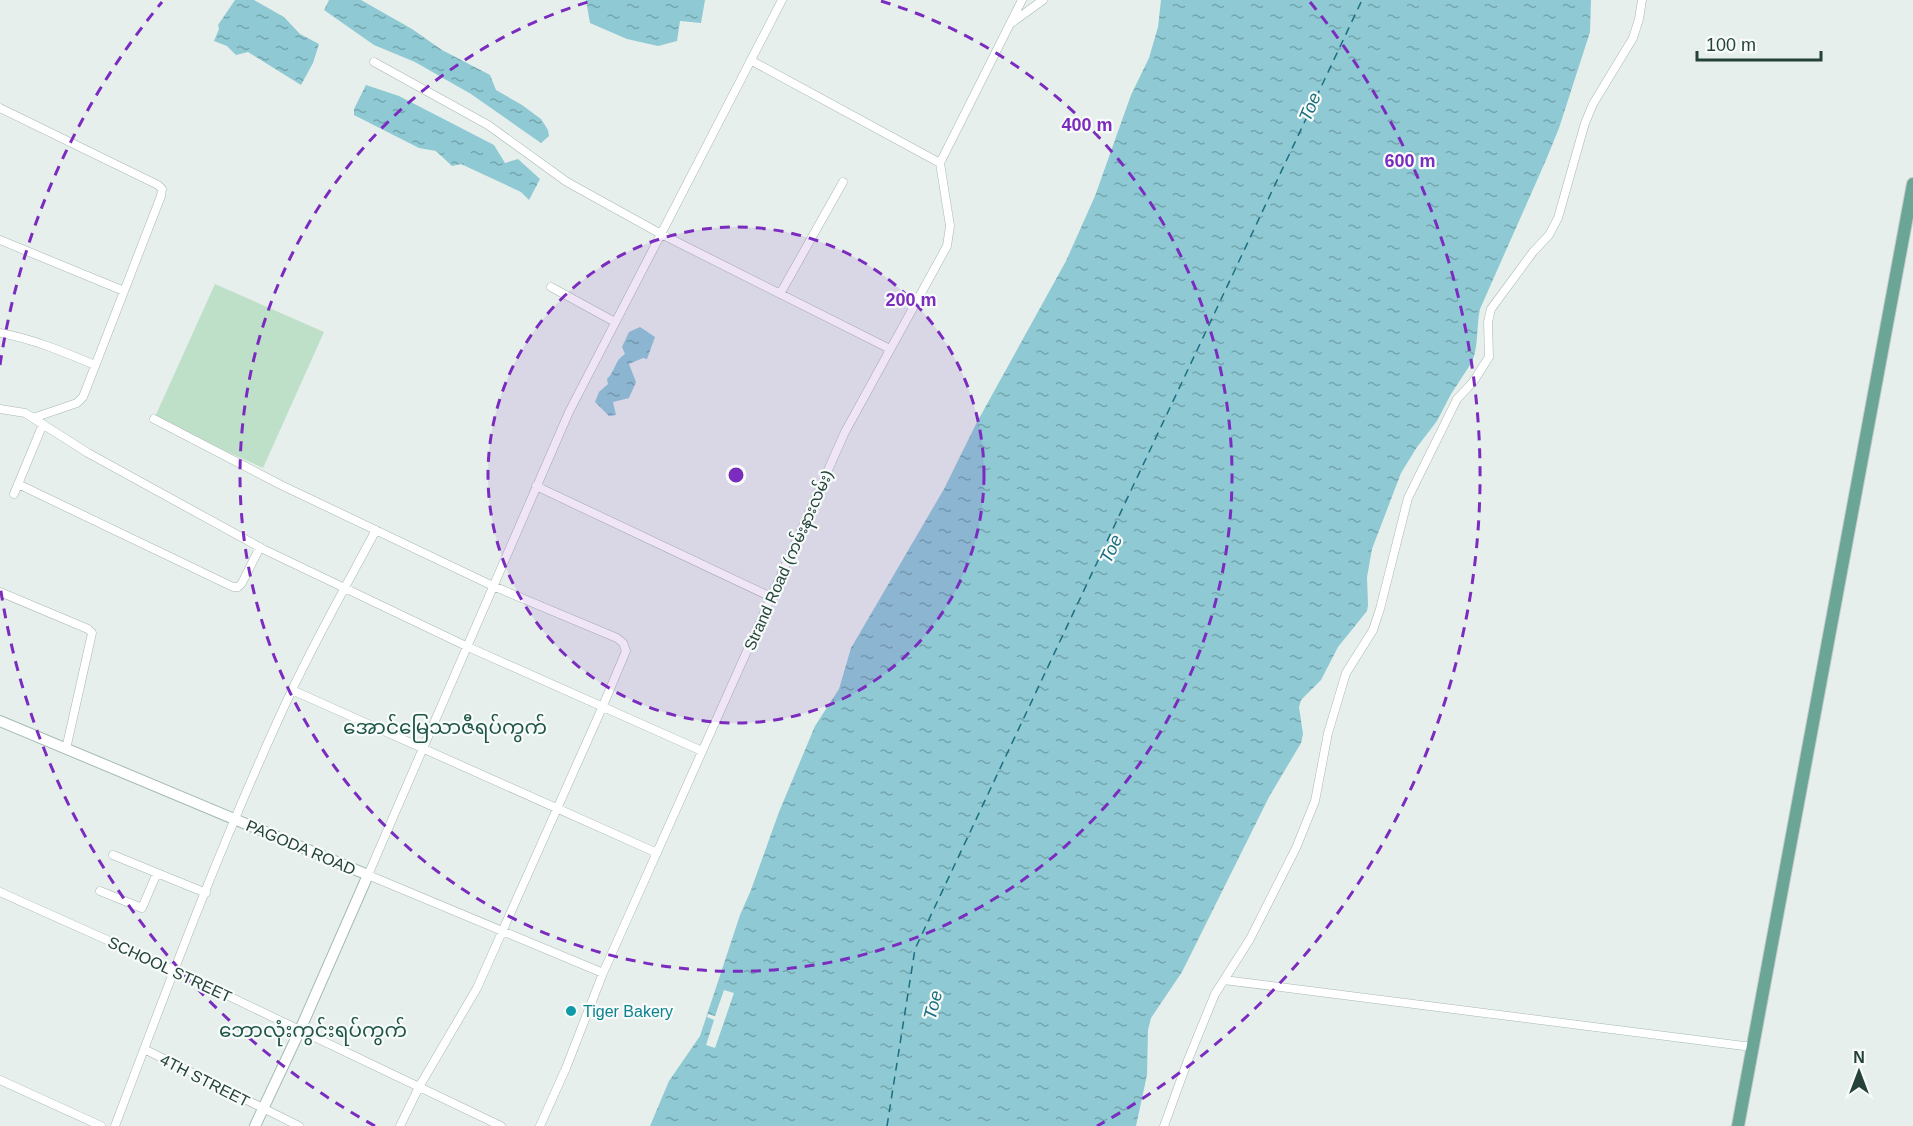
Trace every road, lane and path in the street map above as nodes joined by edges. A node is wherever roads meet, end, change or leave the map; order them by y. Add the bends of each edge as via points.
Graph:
1 (782, 0) edge
2 (1022, 0) edge
3 (1043, 0) edge
4 (1642, 0) edge
5 (1009, 25) junction
6 (752, 61) junction
7 (374, 62) dead end
8 (0, 108) edge
9 (940, 163) junction
10 (843, 182) dead end
11 (1913, 184) edge
12 (661, 234) junction
13 (0, 240) edge
14 (551, 287) dead end
15 (124, 291) junction
16 (780, 294) junction
17 (615, 322) junction
18 (0, 333) edge
19 (890, 349) junction
20 (95, 365) junction
21 (0, 409) edge
22 (33, 418) junction
23 (154, 419) dead end
24 (43, 424) junction
25 (18, 484) junction
26 (536, 486) junction
27 (14, 494) dead end
28 (376, 530) junction
29 (260, 547) junction
30 (493, 586) junction
31 (345, 588) junction
32 (0, 592) edge
33 (771, 597) junction
34 (466, 646) junction
35 (292, 690) junction
36 (602, 708) junction
37 (0, 721) edge
38 (422, 748) junction
39 (66, 749) junction
40 (702, 751) junction
41 (557, 809) junction
42 (235, 819) junction
43 (657, 853) junction
44 (112, 855) dead end
45 (157, 873) junction
46 (368, 875) junction
47 (100, 891) dead end
48 (0, 892) edge
49 (206, 893) junction
50 (503, 931) junction
51 (174, 970) junction
52 (603, 973) junction
53 (1224, 980) junction
54 (300, 1030) junction
55 (1752, 1047) junction
56 (144, 1049) junction
57 (0, 1080) edge
58 (419, 1087) junction
59 (263, 1109) junction
60 (101, 1126) edge
61 (115, 1126) edge
62 (255, 1126) edge
63 (299, 1126) edge
64 (400, 1126) edge
65 (501, 1126) edge
66 (540, 1126) edge
67 (1164, 1126) edge
68 (1738, 1126) edge

1 - 6 street
2 - 5 street
3 - 5 street
4 - 53 street via 1633,38 1585,123 1558,218 1550,235 1491,309 1489,357 1458,399 1408,498 1377,620 1346,673 1328,733 1315,801 1250,939
5 - 9 street
6 - 9 street
6 - 12 street
7 - 12 street via 488,124 567,182
8 - 15 street via 160,187 161,196
9 - 19 street, Strand Road (ကမ်းနားလမ်း) via 950,226 946,246
10 - 16 street
11 - 55 main road
12 - 16 street
12 - 17 street
13 - 15 street
14 - 17 street
15 - 20 street
16 - 19 street
17 - 26 street
18 - 20 street
19 - 33 street, Strand Road (ကမ်းနားလမ်း) via 845,432
20 - 22 street via 77,403
21 - 22 street
22 - 24 street
23 - 28 street
24 - 25 street
24 - 29 street via 88,453
25 - 27 street
25 - 29 street via 233,587 242,583
26 - 30 street
26 - 33 street
28 - 30 street
28 - 31 street
29 - 31 street
30 - 34 street
30 - 36 street via 623,643 626,651
31 - 34 street
31 - 35 street
32 - 39 street via 92,633
33 - 40 street, Strand Road (ကမ်းနားလမ်း)
34 - 36 street
34 - 38 street
35 - 38 street
35 - 42 street
36 - 40 street
36 - 41 street
37 - 39 main road, PAGODA ROAD
38 - 41 street
38 - 46 street
39 - 42 main road, PAGODA ROAD
40 - 43 street, Strand Road (ကမ်းနားလမ်း)
41 - 43 street
41 - 50 street
42 - 46 main road, PAGODA ROAD
42 - 49 street
43 - 52 street, Strand Road (ကမ်းနားလမ်း)
44 - 45 street
45 - 47 street via 142,908
45 - 49 street
46 - 50 street, PAGODA ROAD
46 - 54 main road
48 - 51 street, SCHOOL STREET
49 - 51 street
50 - 52 street, PAGODA ROAD
50 - 58 street via 477,988
51 - 54 street, SCHOOL STREET
51 - 56 street
52 - 66 street, Strand Road (ကမ်းနားလမ်း)
53 - 55 street
53 - 67 street via 1215,994
54 - 58 street, SCHOOL STREET
54 - 59 main road
55 - 68 main road
56 - 59 street, 4TH STREET
56 - 61 street
57 - 60 street
58 - 64 street
58 - 65 street, SCHOOL STREET
59 - 62 main road
59 - 63 street, 4TH STREET

